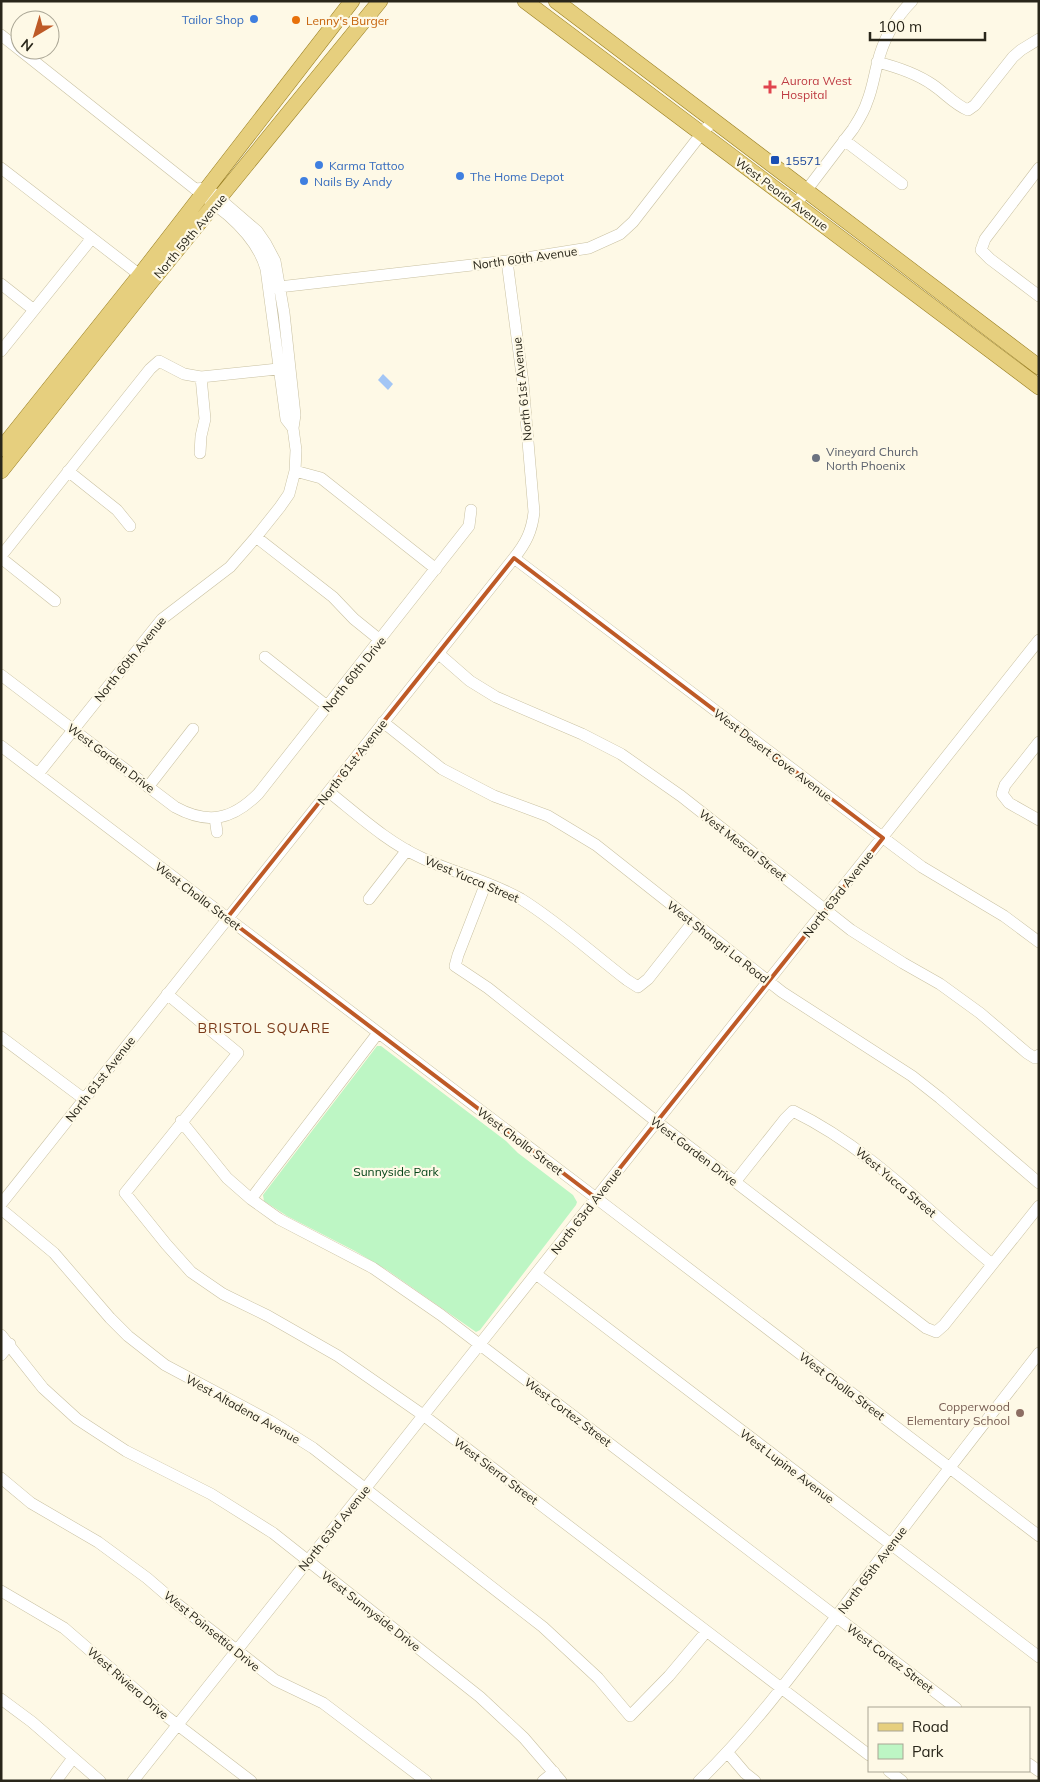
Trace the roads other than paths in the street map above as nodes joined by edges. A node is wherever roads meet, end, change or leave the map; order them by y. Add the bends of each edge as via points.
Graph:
1 (352, 1) edge
2 (380, 1) edge
3 (525, 1) edge
4 (556, 1) edge
5 (912, 1) edge
6 (576, 17) junction
7 (565, 31) junction
8 (1034, 42) edge
9 (33, 60) edge
10 (877, 62) junction
11 (713, 121) junction
12 (702, 133) junction
13 (844, 140) junction
14 (1, 168) edge
15 (1039, 168) edge
16 (902, 184) dead end
17 (201, 190) junction
18 (805, 191) junction
19 (217, 201) junction
20 (796, 204) junction
21 (92, 238) junction
22 (507, 261) junction
23 (894, 278) junction
24 (145, 279) junction
25 (1, 284) edge
26 (275, 288) junction
27 (1039, 296) edge
28 (34, 310) junction
29 (980, 323) junction
30 (1, 351) edge
31 (1039, 367) edge
32 (285, 368) junction
33 (201, 377) junction
34 (1039, 386) edge
35 (1, 449) edge
36 (200, 454) dead end
37 (1, 471) edge
38 (68, 471) junction
39 (295, 471) junction
40 (471, 510) dead end
41 (130, 526) dead end
42 (256, 537) junction
43 (1, 557) edge
44 (514, 558) junction
45 (436, 570) junction
46 (55, 601) dead end
47 (380, 640) junction
48 (1039, 640) edge
49 (438, 654) junction
50 (265, 658) dead end
51 (1, 675) edge
52 (327, 706) junction
53 (383, 722) junction
54 (193, 729) dead end
55 (73, 730) junction
56 (1039, 742) edge
57 (1, 746) edge
58 (38, 774) junction
59 (148, 787) junction
60 (328, 792) junction
61 (215, 818) junction
62 (1039, 820) edge
63 (217, 832) dead end
64 (882, 838) junction
65 (407, 850) junction
66 (486, 883) junction
67 (369, 899) dead end
68 (825, 910) junction
69 (227, 918) junction
70 (693, 922) junction
71 (1039, 942) edge
72 (768, 982) junction
73 (167, 994) junction
74 (378, 1034) junction
75 (1, 1037) edge
76 (1037, 1056) edge
77 (84, 1100) junction
78 (181, 1121) junction
79 (657, 1122) junction
80 (735, 1182) junction
81 (1039, 1184) edge
82 (596, 1198) junction
83 (251, 1199) junction
84 (1, 1204) edge
85 (1039, 1206) edge
86 (1, 1208) edge
87 (992, 1264) junction
88 (536, 1274) junction
89 (1, 1335) edge
90 (10, 1344) junction
91 (480, 1345) junction
92 (1039, 1353) edge
93 (1, 1355) edge
94 (423, 1415) junction
95 (949, 1468) junction
96 (1, 1478) edge
97 (366, 1488) junction
98 (1039, 1536) edge
99 (890, 1545) junction
100 (307, 1560) junction
101 (1, 1590) edge
102 (836, 1616) junction
103 (706, 1632) junction
104 (236, 1651) junction
105 (1039, 1657) edge
106 (781, 1689) junction
107 (1, 1699) edge
108 (955, 1707) edge
109 (178, 1725) junction
110 (728, 1753) junction
111 (868, 1754) edge
112 (73, 1758) junction
113 (890, 1772) edge
114 (558, 1776) edge
115 (56, 1781) edge
116 (100, 1781) edge
117 (133, 1781) edge
118 (251, 1781) edge
119 (426, 1781) edge
120 (543, 1781) edge
121 (698, 1781) edge
122 (755, 1781) edge
123 (902, 1781) edge

1 - 17 main road, North 59th Avenue
2 - 19 main road, North 59th Avenue
3 - 7 main road, West Peoria Avenue
4 - 6 main road, West Peoria Avenue
5 - 10 street via 894,22
6 - 7 main road
6 - 11 main road, West Peoria Avenue
7 - 12 main road, West Peoria Avenue
8 - 10 street via 1013,57 968,110 911,72
9 - 17 street
10 - 13 street via 868,101
11 - 12 street, North 60th Avenue
11 - 18 main road, West Peoria Avenue
12 - 20 main road, West Peoria Avenue
12 - 22 street, North 60th Avenue via 641,214 620,234 577,252
13 - 16 street
13 - 18 street
14 - 21 street
15 - 27 street via 985,239 981,250
17 - 19 street
17 - 24 main road, North 59th Avenue
18 - 20 street
18 - 29 main road, West Peoria Avenue
19 - 24 main road, North 59th Avenue
19 - 26 street via 260,252
20 - 23 main road, West Peoria Avenue
21 - 24 street
21 - 28 street
22 - 26 street, North 60th Avenue
22 - 44 street, North 61st Avenue via 523,383 534,512 529,537
23 - 29 main road via 906,276 956,314
23 - 34 main road, West Peoria Avenue
24 - 35 main road, North 59th Avenue
24 - 37 main road, North 59th Avenue
25 - 28 street
26 - 32 street, North 60th Avenue
28 - 30 street
29 - 31 main road, West Peoria Avenue
32 - 33 street
32 - 39 street, North 60th Avenue via 295,415
33 - 36 street via 205,419
33 - 38 street via 184,374 159,361
38 - 41 street via 117,510
38 - 43 street
39 - 42 street, North 60th Avenue via 289,494
39 - 45 street via 321,478
40 - 45 street, North 60th Drive via 469,526
42 - 47 street via 333,597
42 - 55 street, North 60th Avenue via 230,567 162,619
43 - 46 street
44 - 49 street, North 61st Avenue
44 - 64 street, West Desert Cove Avenue
45 - 47 street, North 60th Drive
47 - 52 street, North 60th Drive
48 - 64 street, North 63rd Avenue
49 - 53 street, North 61st Avenue
49 - 68 street, West Mescal Street via 496,698 621,754 681,796
50 - 52 street
51 - 55 street, West Garden Drive
52 - 61 street, North 60th Drive via 249,803 235,812
53 - 60 street, North 61st Avenue
53 - 70 street, West Shangri La Road via 442,769 494,796 548,816 596,845
54 - 59 street
55 - 58 street, North 60th Avenue
55 - 59 street, West Garden Drive
56 - 62 street via 1005,785 1002,794 1009,803
57 - 58 street, West Cholla Street
58 - 69 street, West Cholla Street
59 - 61 street, West Garden Drive via 185,812
60 - 65 street, West Yucca Street
60 - 69 street, North 61st Avenue
61 - 63 street
64 - 68 street, North 63rd Avenue
64 - 71 street, West Desert Cove Avenue
65 - 66 street, West Yucca Street
65 - 67 street
66 - 70 street, West Yucca Street via 536,909 638,986 648,979
66 - 79 street, West Garden Drive via 455,966 488,988
68 - 72 street, North 63rd Avenue
68 - 76 street, West Mescal Street via 858,935 940,984 980,1012 1027,1053
69 - 73 street, North 61st Avenue
69 - 74 street, West Cholla Street
70 - 72 street, West Shangri La Road
72 - 79 street, North 63rd Avenue
72 - 81 street, West Shangri La Road via 912,1076
73 - 77 street, North 61st Avenue
73 - 78 street via 238,1053
74 - 82 street, West Cholla Street
74 - 83 street
75 - 77 street
77 - 84 street, North 61st Avenue
78 - 83 street, West Cortez Street via 228,1178
78 - 94 street, West Sierra Street via 125,1193 166,1244 191,1272 223,1294 338,1356
79 - 80 street, West Garden Drive
79 - 82 street, North 63rd Avenue
80 - 87 street, West Garden Drive via 926,1328 936,1332
80 - 87 street, West Yucca Street via 793,1110 834,1133 887,1172
82 - 88 street, North 63rd Avenue
82 - 95 street, West Cholla Street
83 - 91 street, West Cortez Street via 279,1219 373,1268
85 - 87 street
86 - 97 street, West Altadena Avenue via 54,1253 110,1318 148,1352 184,1376 277,1425
88 - 91 street, North 63rd Avenue
88 - 99 street, West Lupine Avenue
89 - 90 street, West Sunnyside Drive
90 - 93 street
90 - 100 street, West Sunnyside Drive via 43,1388 78,1419 126,1451 244,1514
91 - 94 street, North 63rd Avenue
91 - 102 street, West Cortez Street
92 - 95 street, North 65th Avenue
94 - 97 street, North 63rd Avenue
94 - 103 street, West Sierra Street
95 - 98 street, West Cholla Street
95 - 99 street, North 65th Avenue
96 - 104 street, West Poinsettia Drive via 31,1503 98,1542 147,1578
97 - 100 street, North 63rd Avenue
97 - 103 street, West Altadena Avenue via 544,1627 598,1678 630,1716
99 - 102 street, North 65th Avenue
99 - 105 street, West Lupine Avenue
100 - 104 street, North 63rd Avenue
100 - 114 street, West Sunnyside Drive via 480,1697 524,1738
101 - 109 street, West Riviera Drive via 64,1628
102 - 106 street, North 65th Avenue
102 - 108 street, West Cortez Street
103 - 106 street, West Sierra Street
104 - 109 street, North 63rd Avenue
104 - 119 street, West Poinsettia Drive via 275,1680 323,1703
106 - 110 street, North 65th Avenue
106 - 111 street, West Sierra Street
107 - 112 street
109 - 117 street, North 63rd Avenue
109 - 118 street, West Riviera Drive
110 - 121 street, North 65th Avenue
110 - 122 street
112 - 115 street
112 - 116 street
113 - 123 street
114 - 120 street

